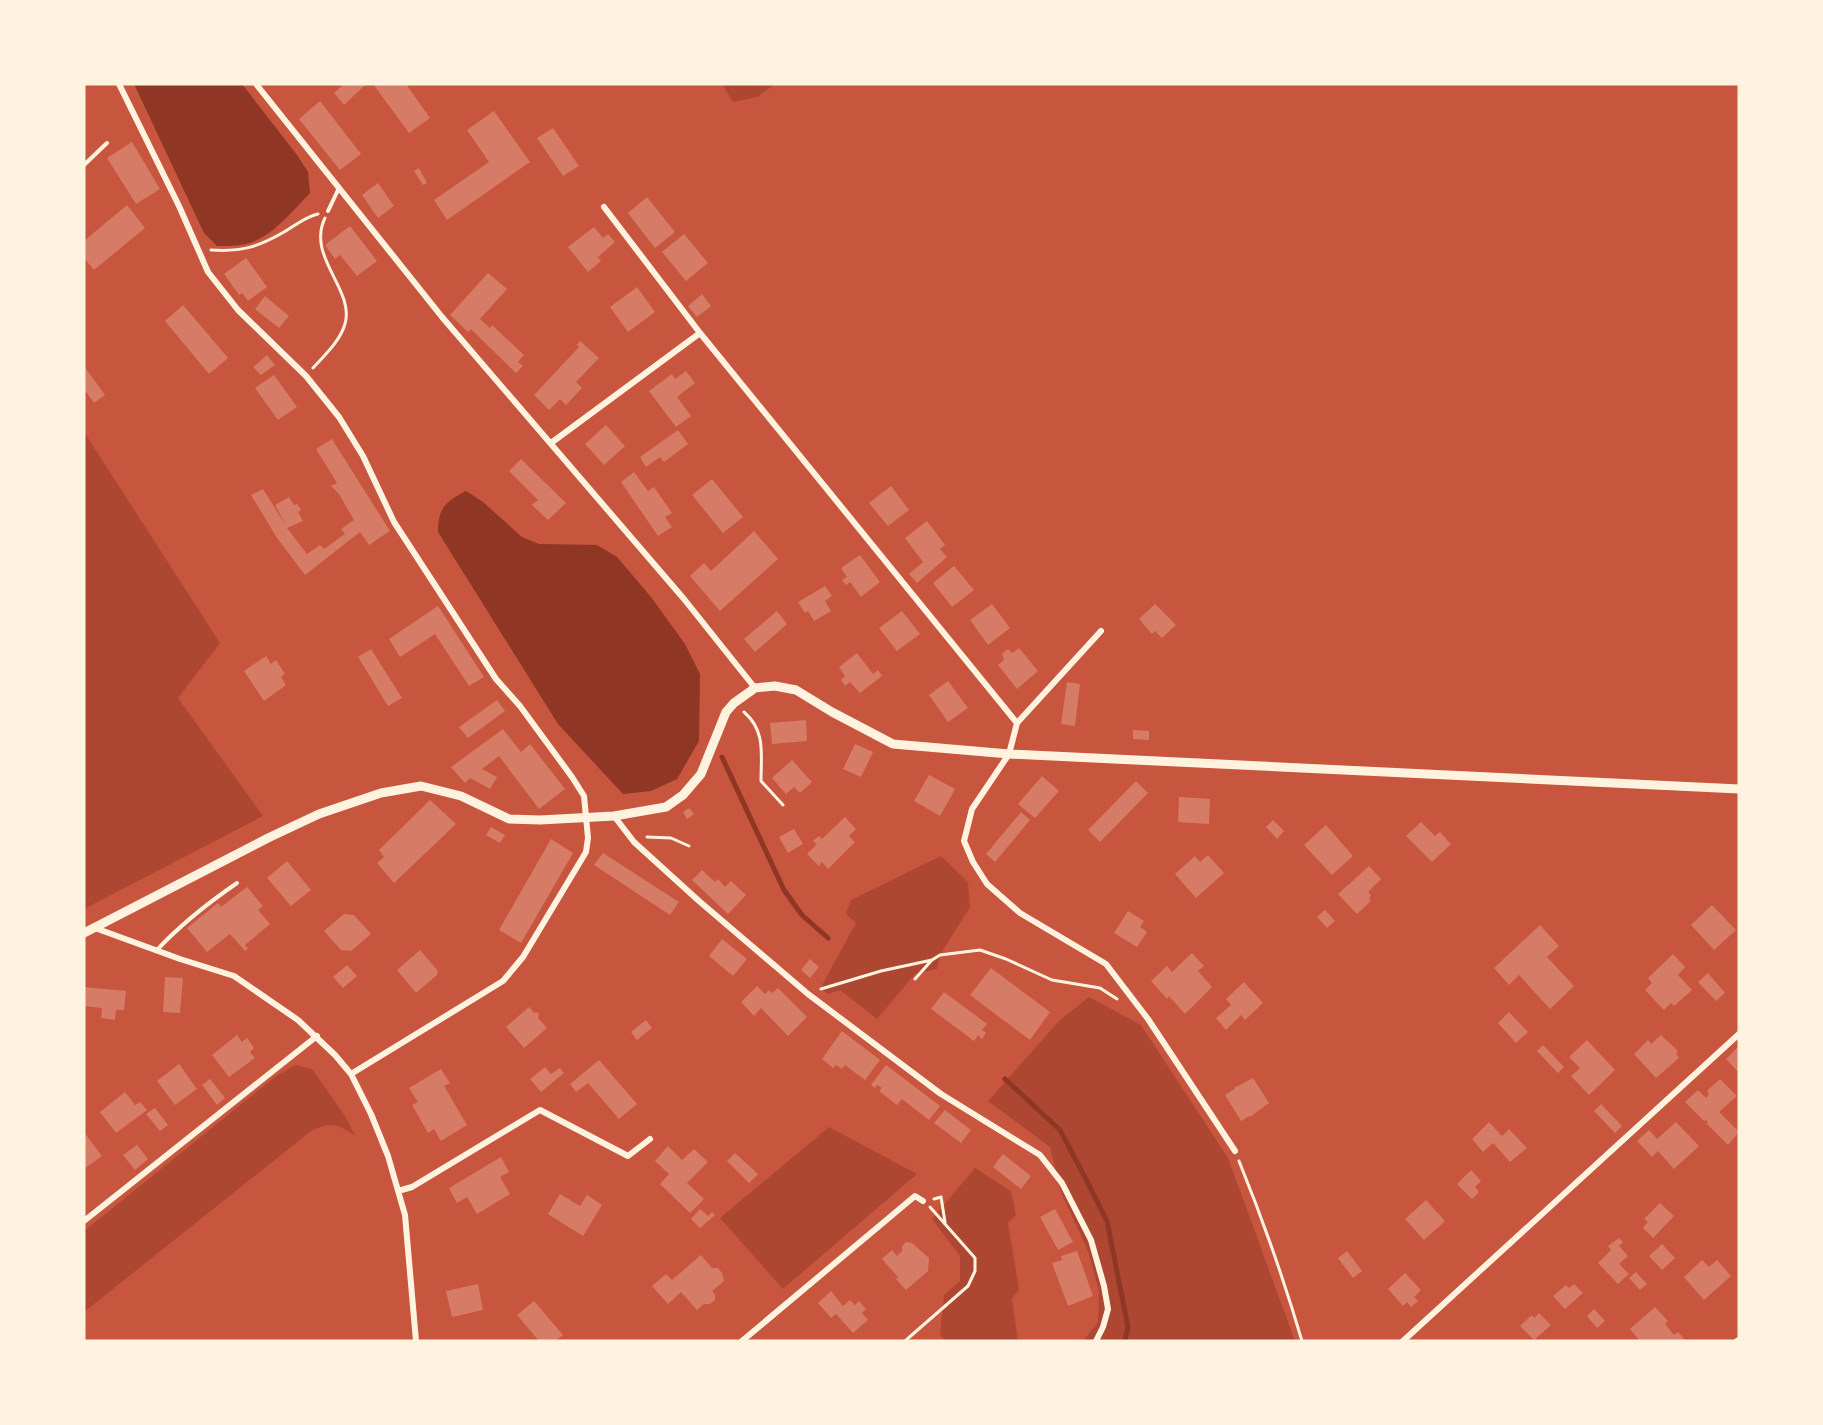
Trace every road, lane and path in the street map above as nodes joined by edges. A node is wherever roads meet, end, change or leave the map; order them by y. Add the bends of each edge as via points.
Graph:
1 (119, 84) edge
2 (256, 84) edge
3 (107, 143) dead end
4 (84, 165) edge
5 (339, 188) junction
6 (604, 207) dead end
7 (328, 211) junction
8 (197, 250) junction
9 (700, 333) junction
10 (306, 376) junction
11 (551, 443) junction
12 (1101, 630) dead end
13 (755, 688) junction
14 (734, 703) junction
15 (1017, 723) junction
16 (1009, 754) junction
17 (1739, 789) edge
18 (783, 805) dead end
19 (614, 816) junction
20 (587, 819) junction
21 (634, 842) junction
22 (689, 846) dead end
23 (237, 883) dead end
24 (95, 928) junction
25 (84, 933) edge
26 (156, 951) junction
27 (932, 960) junction
28 (915, 980) dead end
29 (808, 994) junction
30 (1119, 1000) dead end
31 (1739, 1034) edge
32 (317, 1036) junction
33 (351, 1074) junction
34 (650, 1139) dead end
35 (1234, 1151) joint
36 (398, 1191) junction
37 (923, 1201) junction
38 (84, 1221) edge
39 (946, 1224) junction
40 (416, 1341) edge
41 (742, 1341) edge
42 (905, 1341) edge
43 (1096, 1341) edge
44 (1302, 1341) edge
45 (1403, 1341) edge

1 - 8 street
2 - 5 street
3 - 4 lane
5 - 7 lane
5 - 11 street via 442,317
6 - 9 street
7 - 8 path via 306,217 252,248
7 - 10 path via 321,227 324,259 346,302 346,323 334,345
8 - 10 street via 208,272 238,310
9 - 11 street
9 - 15 street
10 - 20 street via 339,417 363,456 394,522 496,679 572,777 584,796
11 - 13 street
12 - 15 street
13 - 14 street
13 - 16 street via 796,690 893,744
14 - 18 path via 754,721 760,733 761,781
14 - 19 street via 726,712 701,774 683,795 666,807
15 - 16 street
16 - 17 street
16 - 35 street via 972,809 964,842 973,862 987,884 1020,913 1106,964 1148,1019
19 - 20 street
19 - 21 street
20 - 24 street via 509,819 461,796 421,786 381,793 319,814 268,838
20 - 33 street via 586,852 524,957 502,981
21 - 22 path via 649,837 671,838
21 - 29 street
23 - 26 lane
24 - 25 street
24 - 26 street
26 - 32 street via 234,976
27 - 28 path
27 - 29 path
27 - 30 path via 940,955 980,950 1052,980 1100,988
29 - 43 street via 940,1094 1040,1155 1062,1183 1091,1240 1108,1309
31 - 45 street
32 - 33 street
32 - 38 street
33 - 36 street via 372,1114
34 - 36 street via 628,1156 540,1110 412,1187
35 - 44 path via 1262,1220
36 - 40 street via 405,1215
37 - 39 path
37 - 39 path via 941,1197
37 - 41 street via 915,1196
39 - 42 path via 975,1258 975,1271 968,1286

